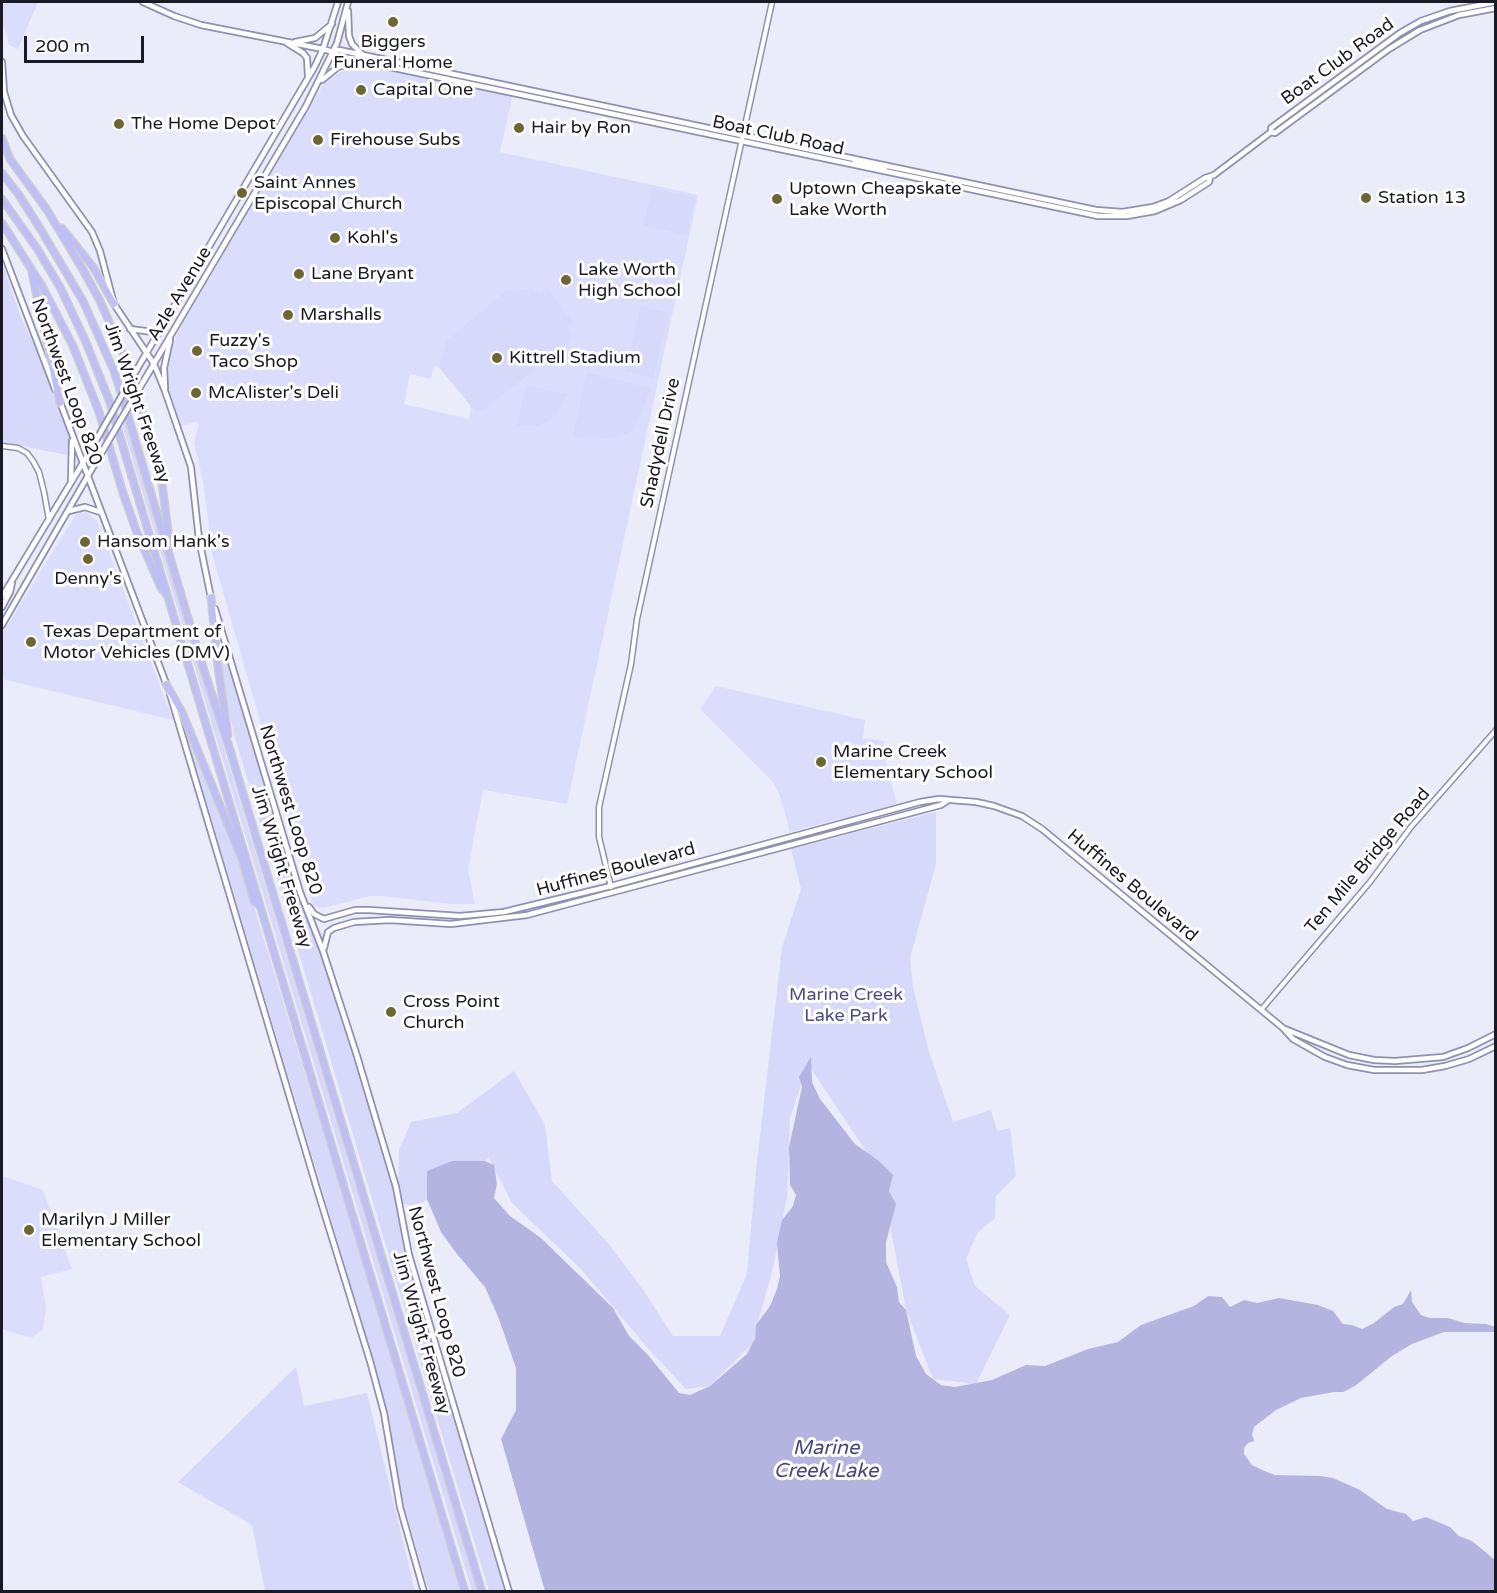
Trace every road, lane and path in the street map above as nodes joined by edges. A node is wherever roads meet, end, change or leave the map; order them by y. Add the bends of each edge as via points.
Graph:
1 (143, 2) edge
2 (338, 2) edge
3 (349, 2) edge
4 (772, 2) edge
5 (1496, 2) edge
6 (1496, 8) edge
7 (332, 24) junction
8 (285, 42) junction
9 (323, 49) junction
10 (333, 52) junction
11 (362, 58) junction
12 (2, 62) edge
13 (306, 81) junction
14 (320, 81) junction
15 (1271, 132) junction
16 (742, 135) junction
17 (2, 138) edge
18 (740, 141) junction
19 (270, 144) junction
20 (2, 150) edge
21 (281, 151) junction
22 (821, 158) junction
23 (10, 159) junction
24 (887, 165) junction
25 (254, 171) junction
26 (2, 173) edge
27 (265, 177) junction
28 (1210, 178) junction
29 (2, 199) edge
30 (47, 210) junction
31 (2, 224) edge
32 (2, 249) edge
33 (30, 266) junction
34 (114, 304) junction
35 (163, 325) junction
36 (130, 329) junction
37 (171, 335) junction
38 (147, 352) junction
39 (154, 364) junction
40 (165, 391) junction
41 (60, 403) junction
42 (71, 436) junction
43 (2, 446) edge
44 (82, 465) junction
45 (87, 478) junction
46 (70, 485) junction
47 (69, 511) junction
48 (101, 513) junction
49 (49, 520) junction
50 (170, 554) junction
51 (12, 580) junction
52 (2, 597) edge
53 (169, 597) junction
54 (211, 597) junction
55 (2, 607) edge
56 (2, 625) edge
57 (166, 684) junction
58 (1496, 730) edge
59 (230, 750) junction
60 (947, 801) junction
61 (611, 886) junction
62 (300, 892) junction
63 (612, 892) junction
64 (260, 906) junction
65 (391, 910) junction
66 (504, 912) junction
67 (505, 919) junction
68 (390, 920) junction
69 (323, 951) junction
70 (1261, 1010) junction
71 (1283, 1028) junction
72 (1496, 1034) edge
73 (1496, 1046) edge
74 (424, 1592) edge
75 (465, 1592) edge
76 (482, 1592) edge
77 (509, 1592) edge

1 - 8 main road, Boat Club Road via 192,22
2 - 7 main road, Azle Avenue
3 - 10 main road, Azle Avenue
3 - 11 main road via 349,36
4 - 16 street, Shadydell Drive
5 - 15 main road, Boat Club Road via 1450,11 1400,33
6 - 15 main road, Boat Club Road via 1459,15 1420,30 1275,133
7 - 8 main road via 315,38
7 - 9 main road, Azle Avenue
8 - 9 main road, Boat Club Road
8 - 13 main road via 307,58
9 - 10 main road, Boat Club Road
9 - 13 main road, Azle Avenue
10 - 11 main road, Boat Club Road via 339,50
10 - 14 main road, Azle Avenue
11 - 14 main road via 343,64
11 - 16 main road, Boat Club Road
11 - 18 main road, Boat Club Road
12 - 34 main road, Northwest Loop 820 via 4,92 11,115 92,232
13 - 19 main road, Azle Avenue
14 - 21 main road, Azle Avenue
15 - 28 main road, Boat Club Road
16 - 18 street, Shadydell Drive
16 - 24 main road, Boat Club Road
17 - 23 highway
18 - 22 main road, Boat Club Road
18 - 61 street, Shadydell Drive via 599,807 599,837
19 - 21 main road
19 - 25 main road, Azle Avenue
20 - 23 highway
21 - 27 main road, Azle Avenue
22 - 24 main road via 884,168
22 - 28 main road, Boat Club Road via 1109,217 1142,214 1171,205
23 - 30 highway
24 - 28 main road, Boat Club Road via 1110,211 1153,207
25 - 27 main road
25 - 35 main road, Azle Avenue
26 - 50 highway, Jim Wright Freeway via 41,230 96,329 123,399
27 - 37 main road, Azle Avenue
29 - 53 highway, Jim Wright Freeway via 61,289 85,340 109,400
30 - 34 highway via 84,256
30 - 50 highway via 100,301 134,383 162,483
31 - 33 highway
32 - 41 main road, Northwest Loop 820
33 - 41 highway
33 - 53 highway via 73,345 99,412 136,530 161,588
34 - 36 main road, Northwest Loop 820
35 - 36 main road via 153,332
35 - 38 main road, Azle Avenue
36 - 38 main road, Northwest Loop 820
37 - 39 main road, Azle Avenue
37 - 40 main road via 164,368
38 - 39 main road, Northwest Loop 820
38 - 44 main road, Azle Avenue, bridge
39 - 40 main road, Northwest Loop 820
39 - 45 main road, Azle Avenue, bridge
40 - 54 main road, Northwest Loop 820 via 191,466
41 - 42 main road, Northwest Loop 820
42 - 44 main road, Northwest Loop 820
42 - 46 main road
43 - 49 street via 18,448 33,462
44 - 45 main road, Northwest Loop 820
44 - 46 main road, Azle Avenue
45 - 47 main road, Azle Avenue
45 - 48 main road, Northwest Loop 820
46 - 49 main road, Azle Avenue
47 - 48 main road via 85,507
47 - 56 main road, Azle Avenue
48 - 57 main road, Northwest Loop 820
49 - 51 main road, Azle Avenue
50 - 59 highway, Jim Wright Freeway
51 - 52 main road, Azle Avenue
51 - 55 main road
53 - 64 highway, Jim Wright Freeway
54 - 59 highway
54 - 62 main road, Northwest Loop 820
57 - 64 highway via 182,712 242,859 254,901
57 - 74 main road, Northwest Loop 820 via 370,1360 384,1413 400,1507
58 - 70 street, Ten Mile Bridge Road
59 - 76 highway, Jim Wright Freeway
60 - 61 main road, Huffines Boulevard via 911,804
60 - 63 main road, Huffines Boulevard
60 - 70 main road, Huffines Boulevard via 994,806 1022,816 1042,829
61 - 63 street, Shadydell Drive
61 - 66 main road, Huffines Boulevard
62 - 65 main road, Huffines Boulevard via 318,918 355,910
62 - 69 main road, Northwest Loop 820
63 - 67 main road, Huffines Boulevard
64 - 75 highway, Jim Wright Freeway
65 - 66 main road, Huffines Boulevard via 460,916
65 - 68 main road
66 - 67 main road
67 - 68 main road, Huffines Boulevard via 451,924
68 - 69 main road, Huffines Boulevard via 354,922 334,928 324,940
69 - 77 main road, Northwest Loop 820 via 396,1187 409,1255
70 - 71 main road, Huffines Boulevard
71 - 72 main road, Huffines Boulevard via 1349,1055 1395,1061 1443,1057
71 - 73 main road, Huffines Boulevard via 1297,1042 1325,1057 1374,1070 1445,1066

